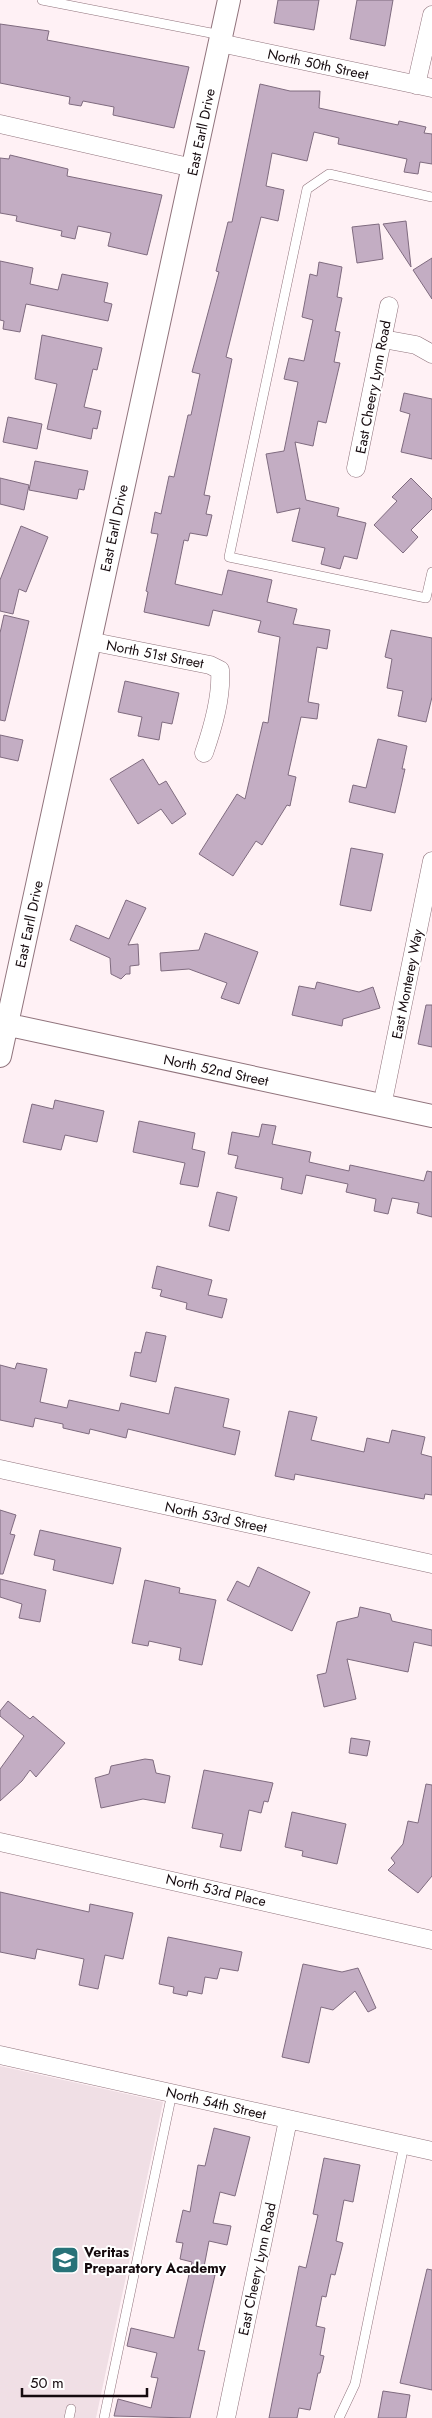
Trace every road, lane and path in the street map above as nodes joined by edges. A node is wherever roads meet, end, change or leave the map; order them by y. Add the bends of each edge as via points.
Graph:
1 (42, 0) edge
2 (229, 0) edge
3 (432, 14) edge
4 (221, 39) junction
5 (424, 86) edge
6 (0, 124) edge
7 (193, 168) junction
8 (432, 197) edge
9 (389, 306) dead end
10 (383, 340) junction
11 (432, 354) edge
12 (356, 468) dead end
13 (432, 572) edge
14 (89, 641) junction
15 (204, 753) dead end
16 (432, 861) edge
17 (4, 1024) edge
18 (0, 1056) edge
19 (382, 1106) junction
20 (432, 1116) edge
21 (0, 1469) edge
22 (432, 1564) edge
23 (0, 1842) edge
24 (432, 1940) edge
25 (0, 2055) edge
26 (172, 2093) junction
27 (288, 2120) junction
28 (404, 2145) junction
29 (432, 2151) edge
30 (104, 2418) edge
31 (226, 2418) edge
32 (339, 2418) edge

1 - 4 lane
2 - 4 street, East Earll Drive
3 - 5 street, North 50th Street
4 - 5 street, North 50th Street
4 - 7 street, East Earll Drive
6 - 7 street
7 - 14 street, East Earll Drive
8 - 13 lane via 329,174 307,189 229,557 426,598
9 - 10 street, East Cheery Lynn Road
10 - 11 street via 416,346
10 - 12 street, East Cheery Lynn Road
14 - 15 street, North 51st Street via 210,665 220,670 221,681
14 - 17 street, East Earll Drive
16 - 19 street, East Monterey Way
17 - 18 street, East Earll Drive
17 - 19 street, North 52nd Street
19 - 20 street, North 52nd Street
21 - 22 street, North 53rd Street
23 - 24 street, North 53rd Place
25 - 26 street, North 54th Street
26 - 27 street, North 54th Street
26 - 30 lane
27 - 28 street, North 54th Street
27 - 31 street, East Cheery Lynn Road
28 - 29 street, North 54th Street
28 - 32 lane via 355,2384

